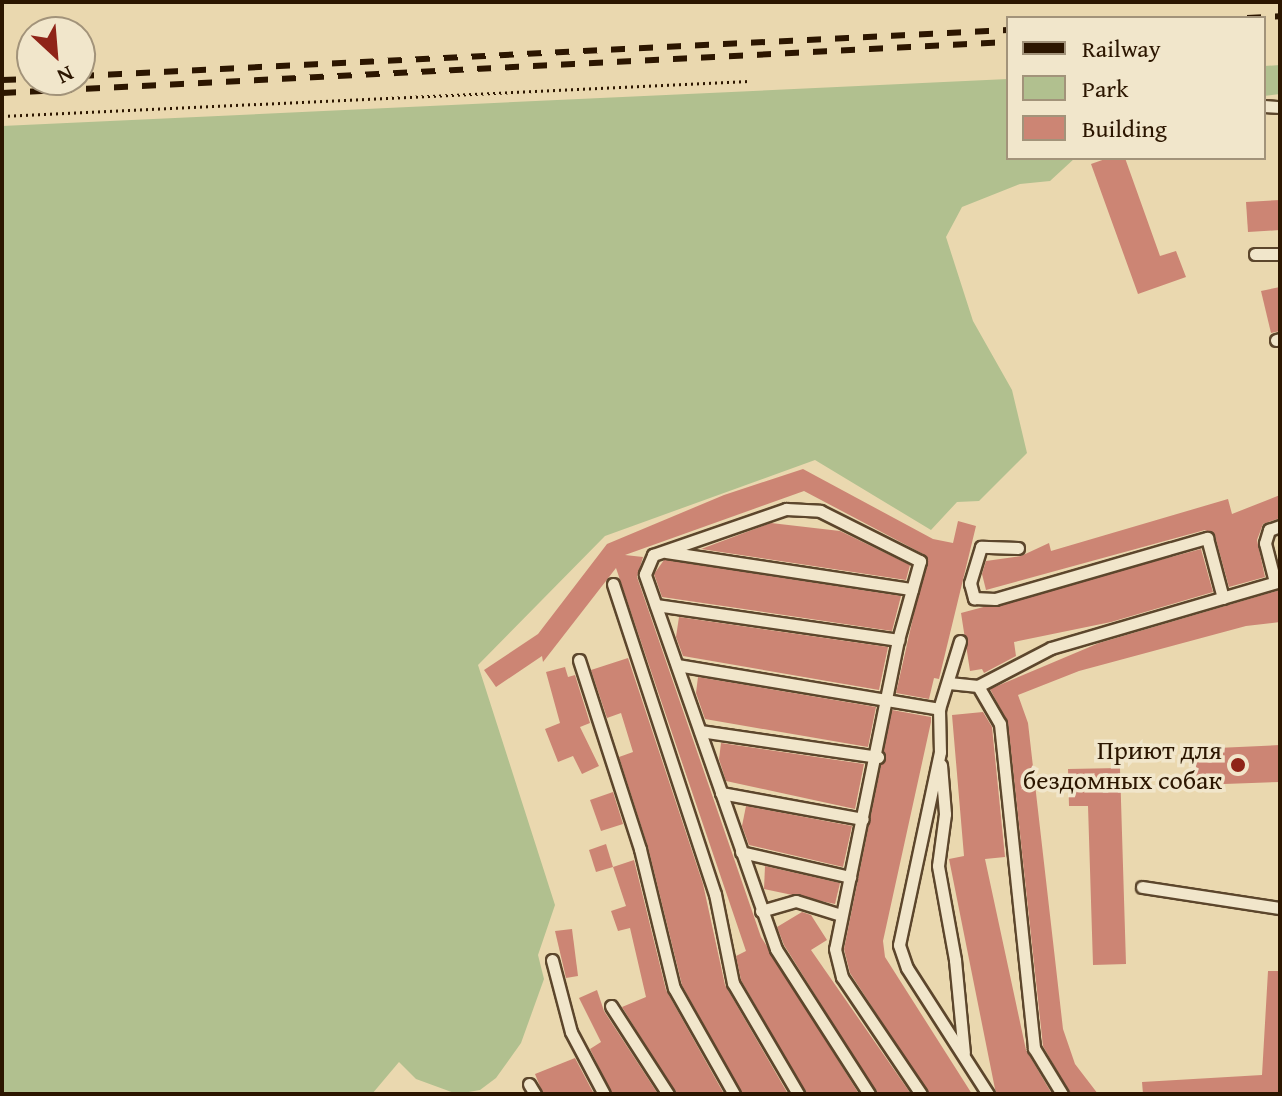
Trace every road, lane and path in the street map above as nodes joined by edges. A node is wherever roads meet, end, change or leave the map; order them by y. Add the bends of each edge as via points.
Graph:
1 (749, 81) dead end
2 (2, 116) edge
3 (1255, 254) dead end
4 (1280, 254) edge
5 (1280, 526) edge
6 (1018, 548) dead end
7 (662, 551) junction
8 (1278, 582) edge
9 (613, 584) dead end
10 (912, 589) junction
11 (1223, 598) junction
12 (656, 605) junction
13 (898, 640) junction
14 (960, 641) dead end
15 (579, 660) dead end
16 (677, 665) junction
17 (949, 683) junction
18 (978, 686) junction
19 (886, 699) junction
20 (939, 709) junction
21 (700, 731) junction
22 (940, 752) junction
23 (878, 757) junction
24 (721, 793) junction
25 (863, 819) junction
26 (741, 852) junction
27 (850, 877) junction
28 (1142, 887) dead end
29 (1280, 908) edge
30 (761, 911) junction
31 (841, 915) junction
32 (552, 960) dead end
33 (611, 1006) dead end
34 (964, 1057) junction
35 (604, 1094) edge
36 (668, 1094) edge
37 (734, 1094) edge
38 (798, 1094) edge
39 (869, 1094) edge
40 (921, 1094) edge
41 (988, 1094) edge
42 (1062, 1094) edge

1 - 2 path
3 - 4 lane
5 - 8 lane via 1269,530 1265,543
6 - 11 lane via 981,547 970,583 974,598 995,599 1207,538
7 - 10 lane
7 - 10 lane via 786,509 811,509 920,561
7 - 12 lane via 645,565
8 - 11 lane
9 - 38 lane via 715,894 733,983
10 - 13 lane
11 - 18 lane via 1051,648
12 - 13 lane
12 - 16 lane
13 - 19 lane
14 - 17 lane
15 - 37 lane via 640,849 674,988
16 - 19 lane
16 - 21 lane
17 - 18 lane
17 - 20 lane
18 - 42 lane via 1000,724 1034,1048
19 - 20 lane
19 - 23 lane
20 - 22 lane
21 - 23 lane
21 - 24 lane
22 - 34 lane via 945,814 938,866 955,960
22 - 34 lane via 899,945 907,968
23 - 25 lane
24 - 25 lane
24 - 26 lane
25 - 27 lane
26 - 27 lane
26 - 30 lane
27 - 31 lane
28 - 29 lane
30 - 31 lane via 796,901
30 - 39 lane via 783,963
31 - 40 lane via 838,969
32 - 35 lane via 571,1032
33 - 36 lane
34 - 41 lane

